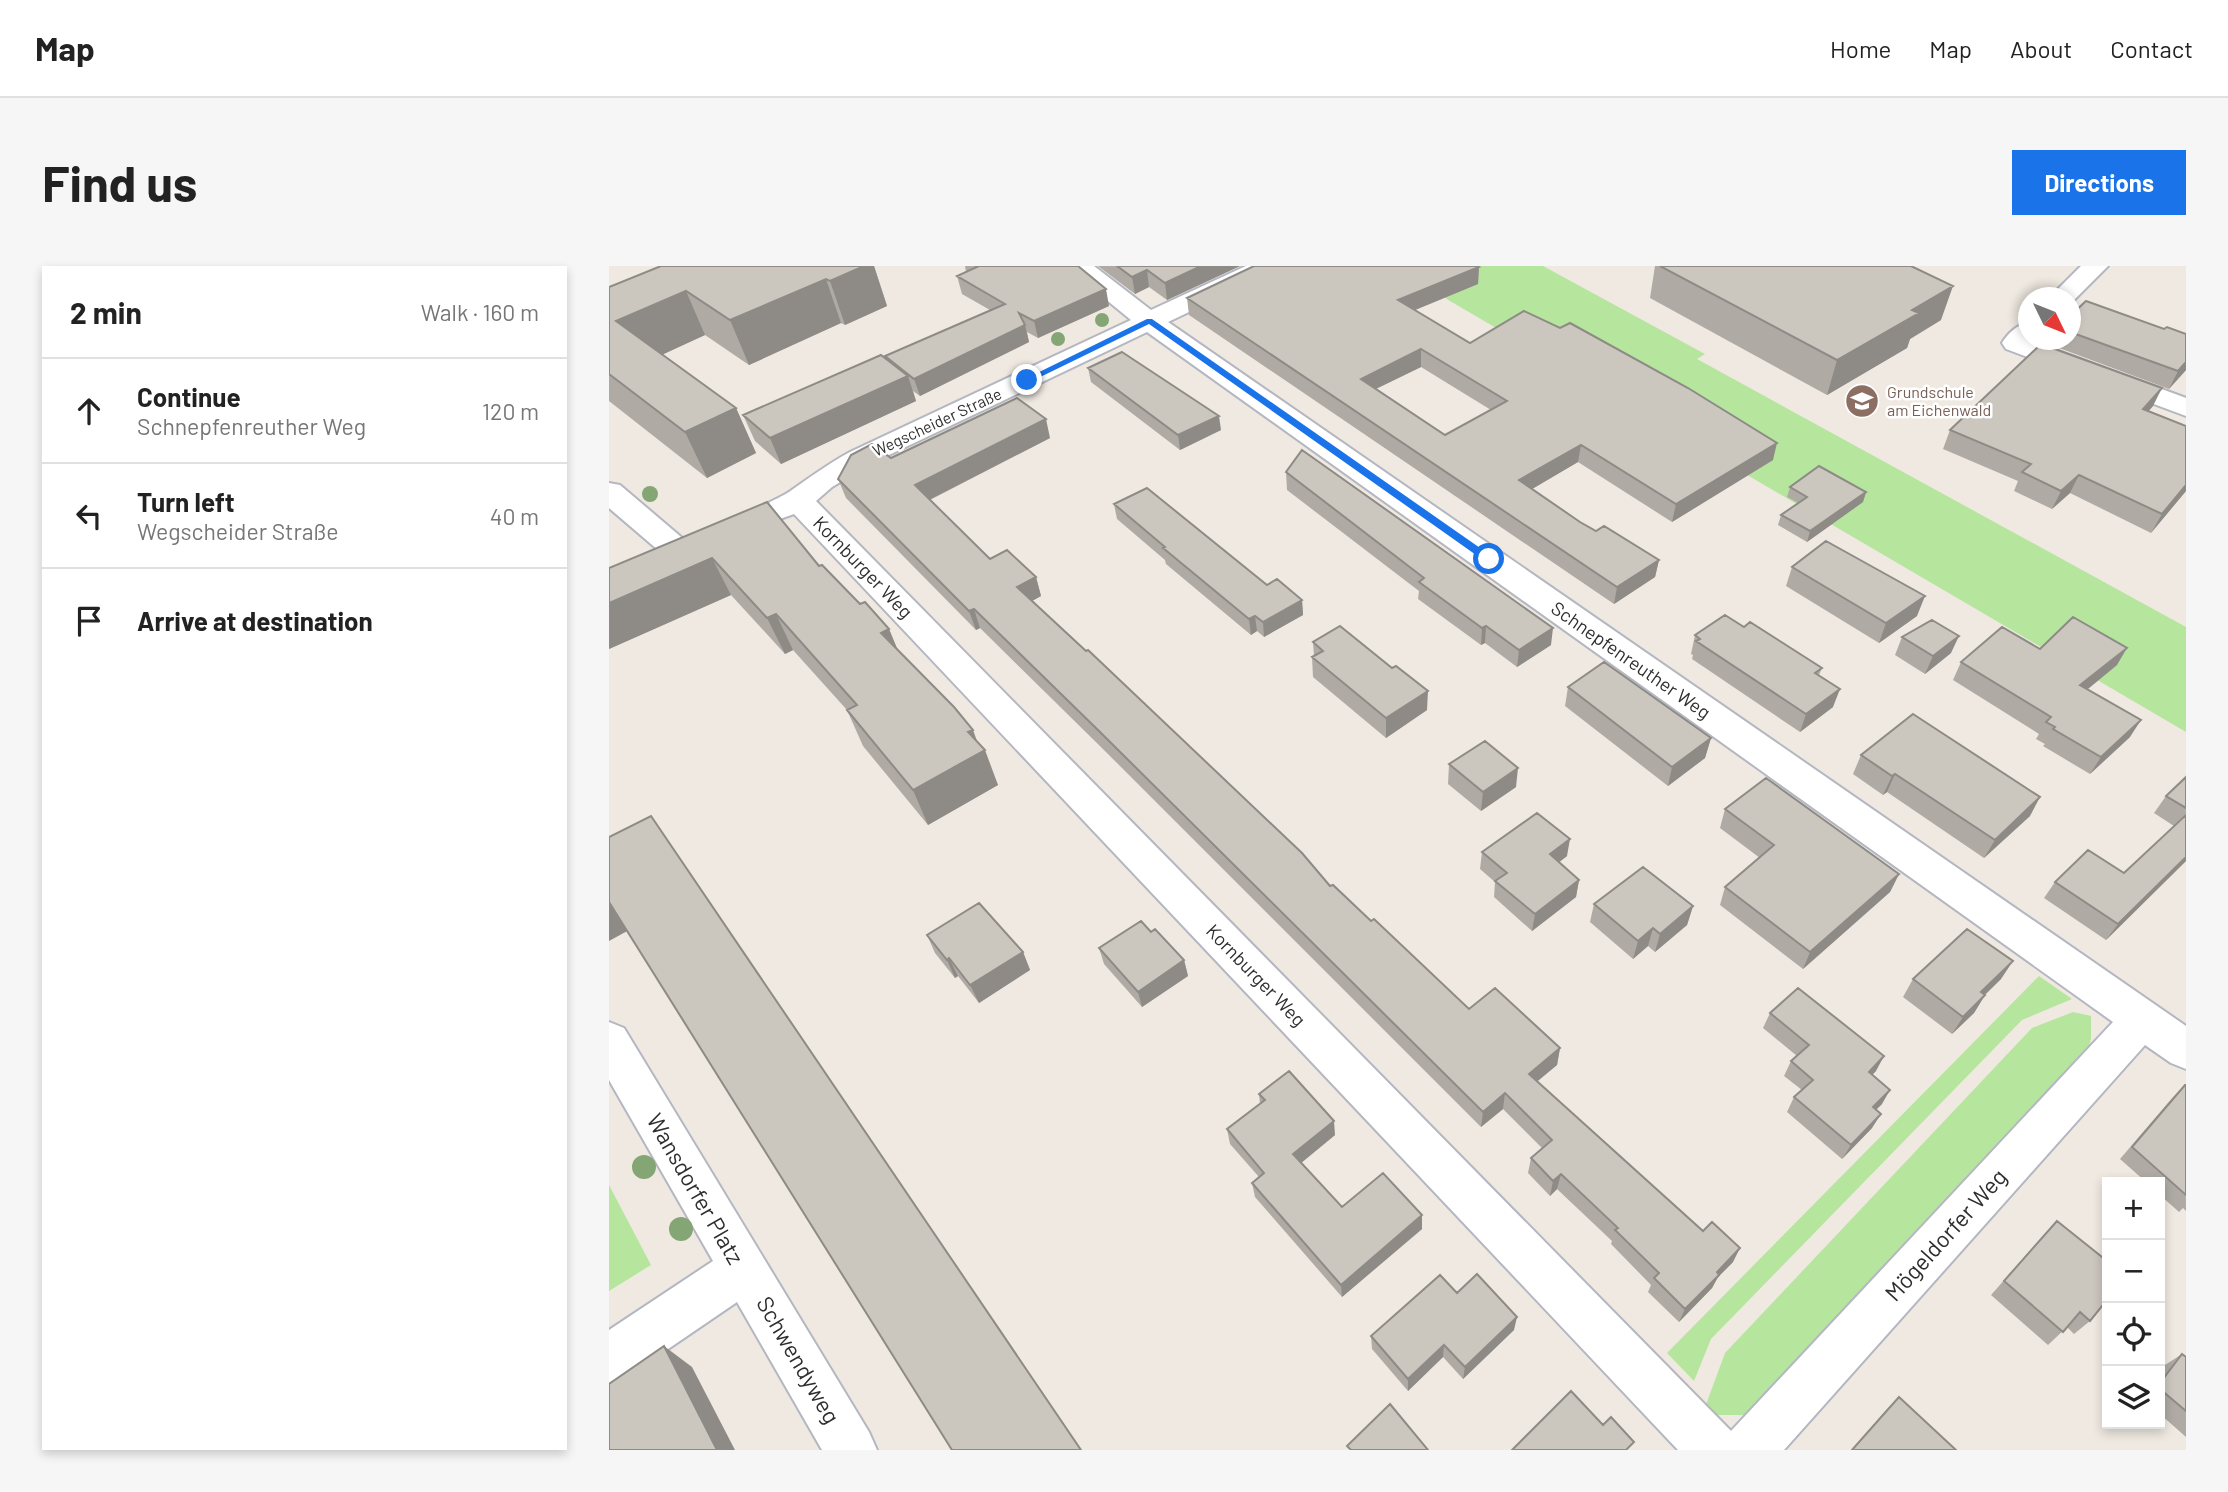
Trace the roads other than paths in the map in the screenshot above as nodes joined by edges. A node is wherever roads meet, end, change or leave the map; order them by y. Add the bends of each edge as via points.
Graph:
1 (1078, 266) edge
2 (1266, 266) edge
3 (2095, 266) edge
4 (2073, 287) edge
5 (1149, 321) junction
6 (2033, 350) edge
7 (2186, 408) edge
8 (609, 492) edge
9 (799, 500) junction
10 (747, 523) edge
11 (643, 563) edge
12 (2142, 1019) junction
13 (609, 1041) edge
14 (2186, 1050) edge
15 (744, 1269) junction
16 (609, 1359) edge
17 (851, 1450) edge
18 (1714, 1450) edge
19 (1749, 1450) edge

1 - 5 street, Schnepfenreuther Weg
2 - 5 street, Wegscheider Straße
3 - 4 street
5 - 9 street, Wegscheider Straße via 860,458
5 - 12 street, Schnepfenreuther Weg
6 - 7 street
8 - 11 street via 687,545
9 - 10 street, Wegscheider Straße
9 - 18 street, Kornburger Weg
12 - 14 street, Schnepfenreuther Weg
12 - 19 street, Mögeldorfer Weg
13 - 15 street, Wansdorfer Platz
15 - 16 street, Wansdorfer Platz
15 - 17 street, Schwendyweg

